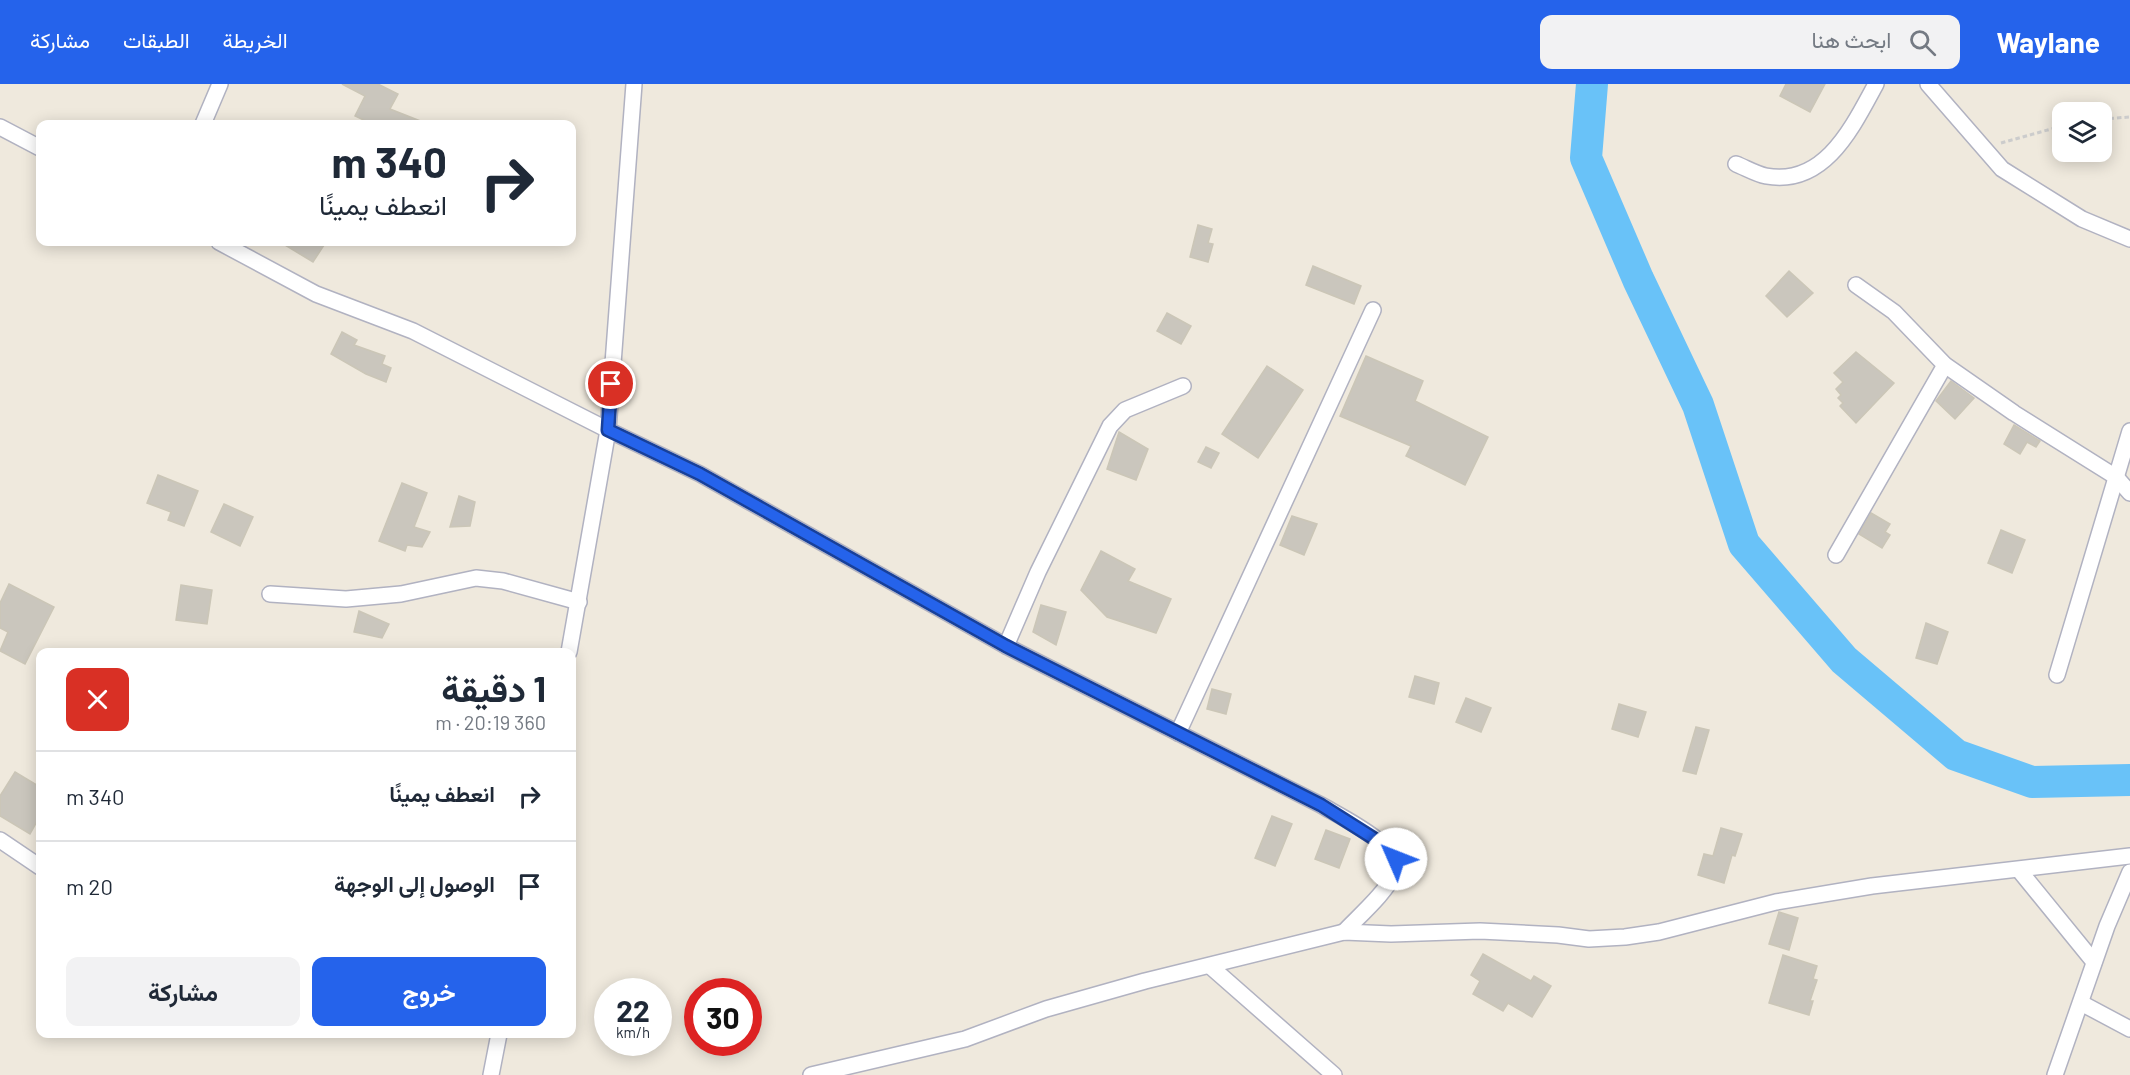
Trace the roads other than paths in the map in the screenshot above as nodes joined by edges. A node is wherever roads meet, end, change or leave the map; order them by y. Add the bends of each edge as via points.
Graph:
1 (220, 84) edge
2 (634, 84) edge
3 (1876, 84) edge
4 (1929, 84) edge
5 (205, 120) edge
6 (0, 127) edge
7 (36, 146) edge
8 (1736, 164) dead end
9 (2130, 239) edge
10 (226, 246) edge
11 (1856, 285) dead end
12 (1373, 310) dead end
13 (1944, 365) junction
14 (1183, 386) dead end
15 (608, 430) junction
16 (2130, 431) edge
17 (2116, 477) junction
18 (2130, 493) edge
19 (1836, 555) dead end
20 (270, 594) dead end
21 (579, 602) junction
22 (1006, 646) junction
23 (570, 648) edge
24 (2057, 675) dead end
25 (1178, 733) junction
26 (0, 840) edge
27 (2130, 856) edge
28 (36, 864) edge
29 (2019, 870) junction
30 (2130, 872) edge
31 (1344, 932) junction
32 (2094, 962) junction
33 (1210, 966) junction
34 (2081, 1003) junction
35 (2130, 1029) edge
36 (498, 1038) edge
37 (491, 1075) edge
38 (811, 1075) edge
39 (1334, 1075) edge
40 (2055, 1075) edge

1 - 5 street
2 - 15 street
3 - 8 street via 1846,138 1809,171 1779,178 1763,176
4 - 9 street via 2002,169 2082,219
6 - 7 street
10 - 15 street via 316,294 413,331
11 - 13 street via 1894,312
12 - 25 street
13 - 17 street
13 - 19 street
14 - 22 street via 1125,410 1110,426
15 - 21 street
15 - 22 street via 700,474
16 - 17 street
17 - 18 street
17 - 24 street
20 - 21 street via 346,599 401,594 476,578 503,581
21 - 23 street
22 - 25 street
25 - 31 street via 1321,805 1389,848 1396,859 1395,874
26 - 28 street
27 - 29 street
29 - 31 street via 1872,886 1776,902 1625,937 1589,939 1480,931
29 - 32 street
30 - 32 street
31 - 33 street
32 - 34 street
33 - 38 street via 1046,1009 965,1039
33 - 39 street
34 - 35 street
34 - 40 street
36 - 37 street

